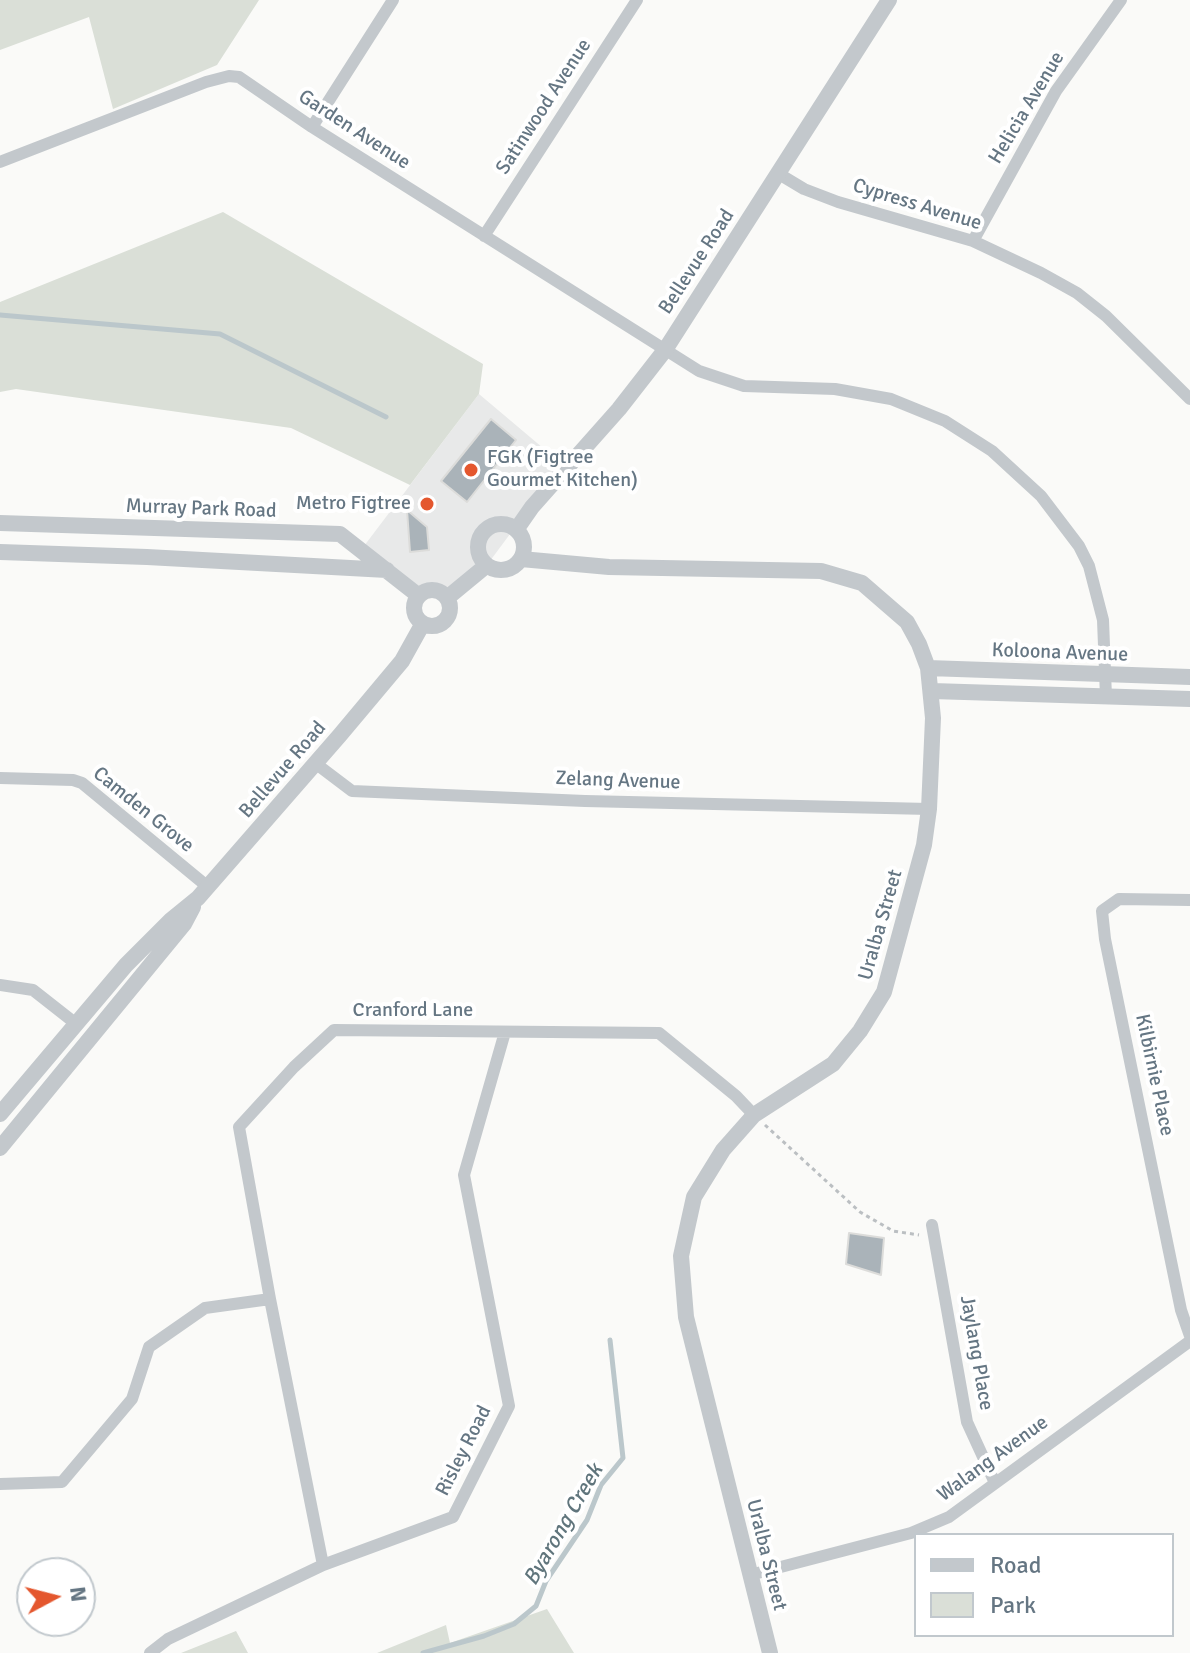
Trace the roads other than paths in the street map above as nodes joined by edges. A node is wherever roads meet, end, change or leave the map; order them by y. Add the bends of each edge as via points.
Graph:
1 (393, 0) edge
2 (637, 0) edge
3 (889, 0) edge
4 (1121, 0) edge
5 (312, 127) junction
6 (0, 162) edge
7 (779, 174) junction
8 (484, 236) junction
9 (973, 241) junction
10 (665, 350) junction
11 (1190, 399) edge
12 (0, 523) edge
13 (150, 528) junction
14 (516, 530) junction
15 (0, 552) edge
16 (147, 557) junction
17 (521, 559) junction
18 (487, 565) junction
19 (389, 570) junction
20 (419, 596) junction
21 (447, 598) junction
22 (422, 625) junction
23 (928, 668) junction
24 (1105, 674) junction
25 (1190, 677) edge
26 (932, 691) junction
27 (1106, 697) junction
28 (1190, 699) edge
29 (315, 763) junction
30 (0, 778) edge
31 (929, 809) junction
32 (203, 893) junction
33 (1190, 900) edge
34 (0, 985) edge
35 (75, 1023) junction
36 (505, 1032) junction
37 (0, 1114) edge
38 (754, 1115) junction
39 (0, 1148) edge
40 (933, 1232) road end
41 (270, 1299) junction
42 (1190, 1338) edge
43 (995, 1483) junction
44 (0, 1484) edge
45 (323, 1565) junction
46 (750, 1575) junction
47 (150, 1653) edge
48 (770, 1653) edge

1 - 5 street
2 - 8 street, Satinwood Avenue
3 - 7 street, Bellevue Road
4 - 9 street, Helicia Avenue via 1056,91
5 - 6 street, Garden Avenue via 239,77 229,76
5 - 8 street, Garden Avenue
7 - 9 street, Cypress Avenue via 838,202
7 - 10 street, Bellevue Road
8 - 10 street, Garden Avenue
9 - 11 street, Cypress Avenue via 1077,293
10 - 14 street, Bellevue Road
10 - 24 street, Garden Avenue via 699,371 744,386 835,389 891,399 945,421 992,451 1041,496 1079,546 1098,591
12 - 13 street, Murray Park Road
13 - 16 street
13 - 19 street, Murray Park Road via 340,534
14 - 17 street via 524,544
14 - 18 street via 493,526 482,536 479,551
15 - 16 street
16 - 19 street
17 - 18 street via 501,570
17 - 23 street, Uralba Street via 609,567 821,571 862,583 907,622
18 - 21 street
19 - 20 street, Murray Park Road
20 - 21 street via 433,590
20 - 22 street via 415,609
21 - 22 street via 448,617 435,626
22 - 29 street, Bellevue Road via 402,661
23 - 24 street, Koloona Avenue
23 - 26 street, Uralba Street
24 - 25 street, Koloona Avenue
24 - 27 street, Garden Avenue
26 - 27 street, Koloona Avenue
26 - 31 street, Uralba Street
27 - 28 street, Koloona Avenue
29 - 31 street, Zelang Avenue via 352,791
29 - 32 street, Bellevue Road
30 - 32 street, Camden Grove via 82,783
31 - 38 street, Uralba Street via 884,992 833,1064
32 - 35 street, Bellevue Road via 126,965
32 - 39 street, Bellevue Road via 184,924
33 - 42 street, Kilbirnie Place via 1119,899 1102,911
34 - 35 street via 33,990
35 - 37 street, Bellevue Road
36 - 38 street, Cranford Lane via 659,1033
36 - 41 street, Cranford Lane via 334,1030 239,1127
36 - 45 street, Risley Road via 464,1175 509,1406 453,1517
38 - 46 street, Uralba Street via 723,1150 694,1197 681,1256 686,1317
40 - 43 street, Jaylang Place via 967,1422
41 - 44 street via 205,1308 149,1347 132,1399 62,1482
41 - 45 street, Cranford Lane
42 - 43 street, Walang Avenue
43 - 46 street, Walang Avenue via 949,1517 911,1533
45 - 47 street, Risley Road via 168,1639
46 - 48 street, Uralba Street

